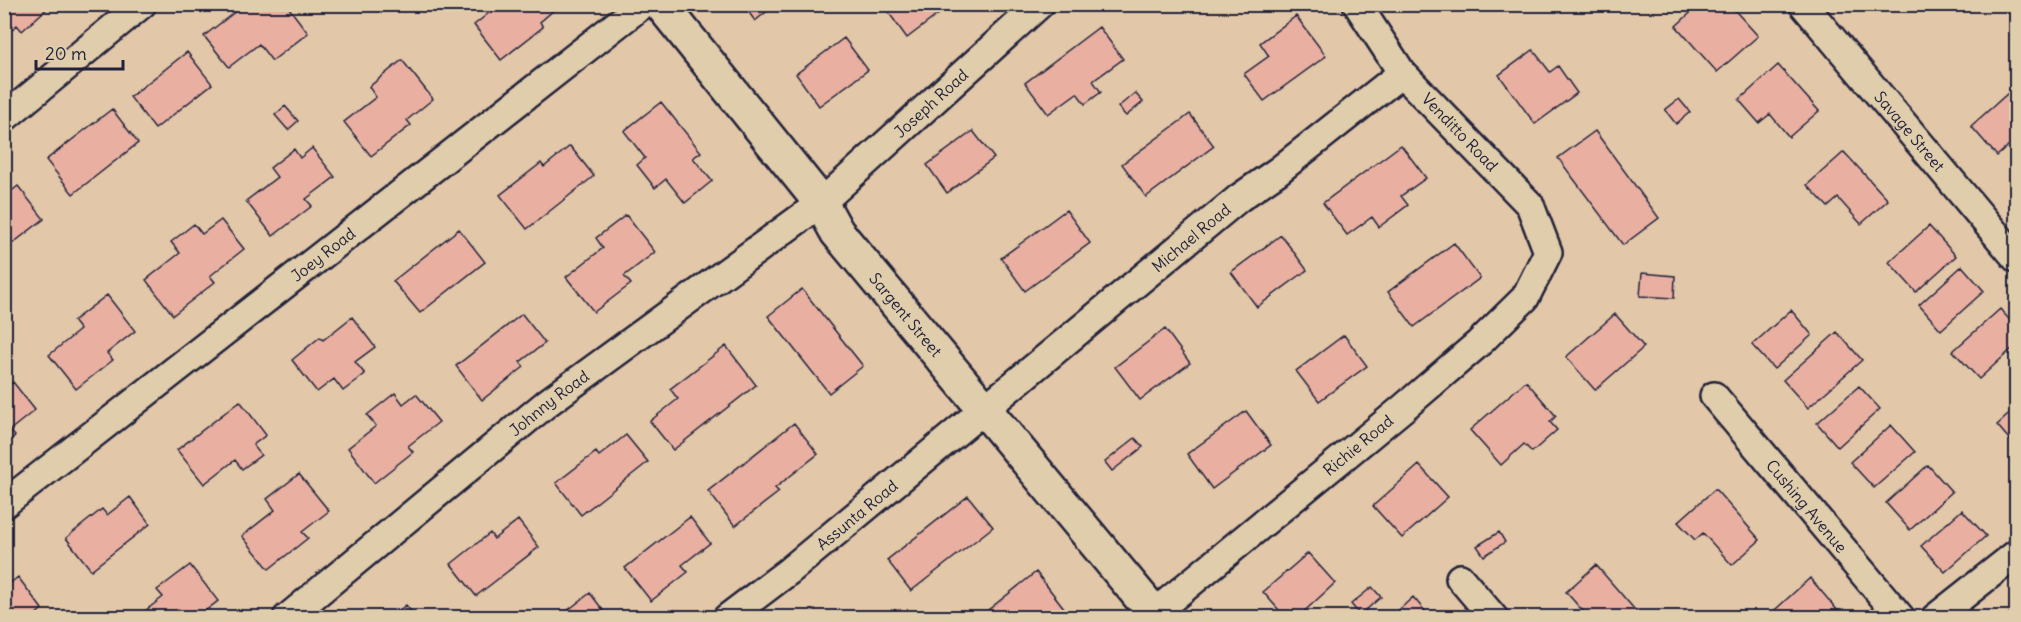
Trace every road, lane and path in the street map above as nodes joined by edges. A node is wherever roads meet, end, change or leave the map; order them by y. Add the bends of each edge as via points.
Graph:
1 (142, 4) edge
2 (643, 4) edge
3 (661, 4) edge
4 (1040, 4) edge
5 (1357, 4) edge
6 (1803, 4) edge
7 (1402, 72) junction
8 (4, 118) edge
9 (821, 203) junction
10 (2016, 258) edge
11 (1543, 263) joint
12 (1714, 396) dead end
13 (984, 408) junction
14 (4, 504) edge
15 (2016, 554) edge
16 (1460, 578) dead end
17 (1154, 616) edge
18 (287, 618) edge
19 (727, 618) edge
20 (1494, 618) edge
21 (1901, 618) edge
22 (1935, 618) edge

1 - 8 street
2 - 14 street, Joey Road
3 - 9 street, Sargent Street
4 - 9 street, Joseph Road
5 - 7 street, Venditto Road
6 - 10 street, Savage Street
7 - 11 street, Venditto Road via 1530,205 1548,252
7 - 13 street, Michael Road via 1239,198
9 - 13 street, Sargent Street via 837,232
9 - 18 street, Johnny Road via 547,403
11 - 17 street, Richie Road via 1525,298 1479,343
12 - 21 street, Cushing Avenue
13 - 17 street, Sargent Street
13 - 19 street, Assunta Road
15 - 22 street
16 - 20 street

